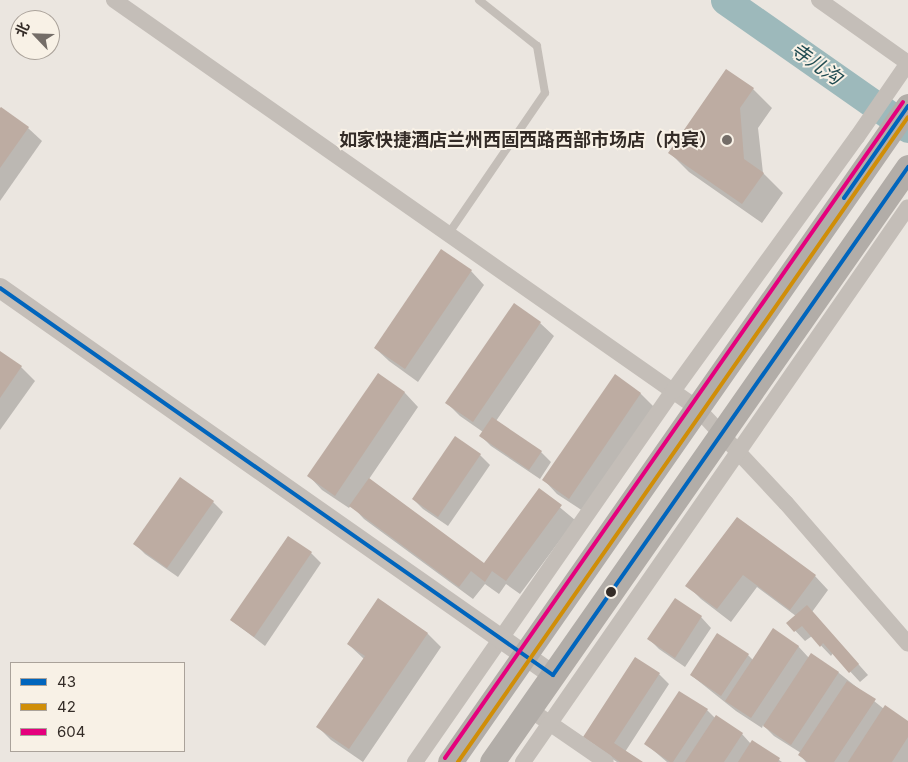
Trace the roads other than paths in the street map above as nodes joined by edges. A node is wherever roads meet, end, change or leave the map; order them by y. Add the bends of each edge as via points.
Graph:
1 (114, 0) edge
2 (479, 0) edge
3 (819, 0) edge
4 (908, 63) edge
5 (908, 106) edge
6 (867, 144) junction
7 (906, 169) edge
8 (908, 207) edge
9 (449, 232) junction
10 (0, 288) edge
11 (673, 391) junction
12 (697, 408) junction
13 (722, 434) junction
14 (740, 453) junction
15 (502, 638) junction
16 (908, 644) edge
17 (525, 655) junction
18 (553, 675) junction
19 (529, 709) junction
20 (550, 724) junction
21 (414, 762) edge
22 (450, 762) edge
23 (492, 762) edge
24 (524, 762) edge
25 (606, 762) edge

1 - 9 street
2 - 9 lane via 537,46 545,93
3 - 4 street
4 - 6 street via 897,77
5 - 6 main road
6 - 11 street
6 - 12 main road
7 - 13 main road
8 - 14 street
9 - 11 street
10 - 15 street
11 - 12 street
11 - 15 street
12 - 13 street
12 - 17 main road
13 - 14 street
13 - 18 main road
14 - 16 street
14 - 20 street
15 - 17 street
15 - 21 street
17 - 18 street
17 - 22 main road
18 - 19 main road
19 - 20 street
19 - 23 main road
20 - 24 street
20 - 25 street

